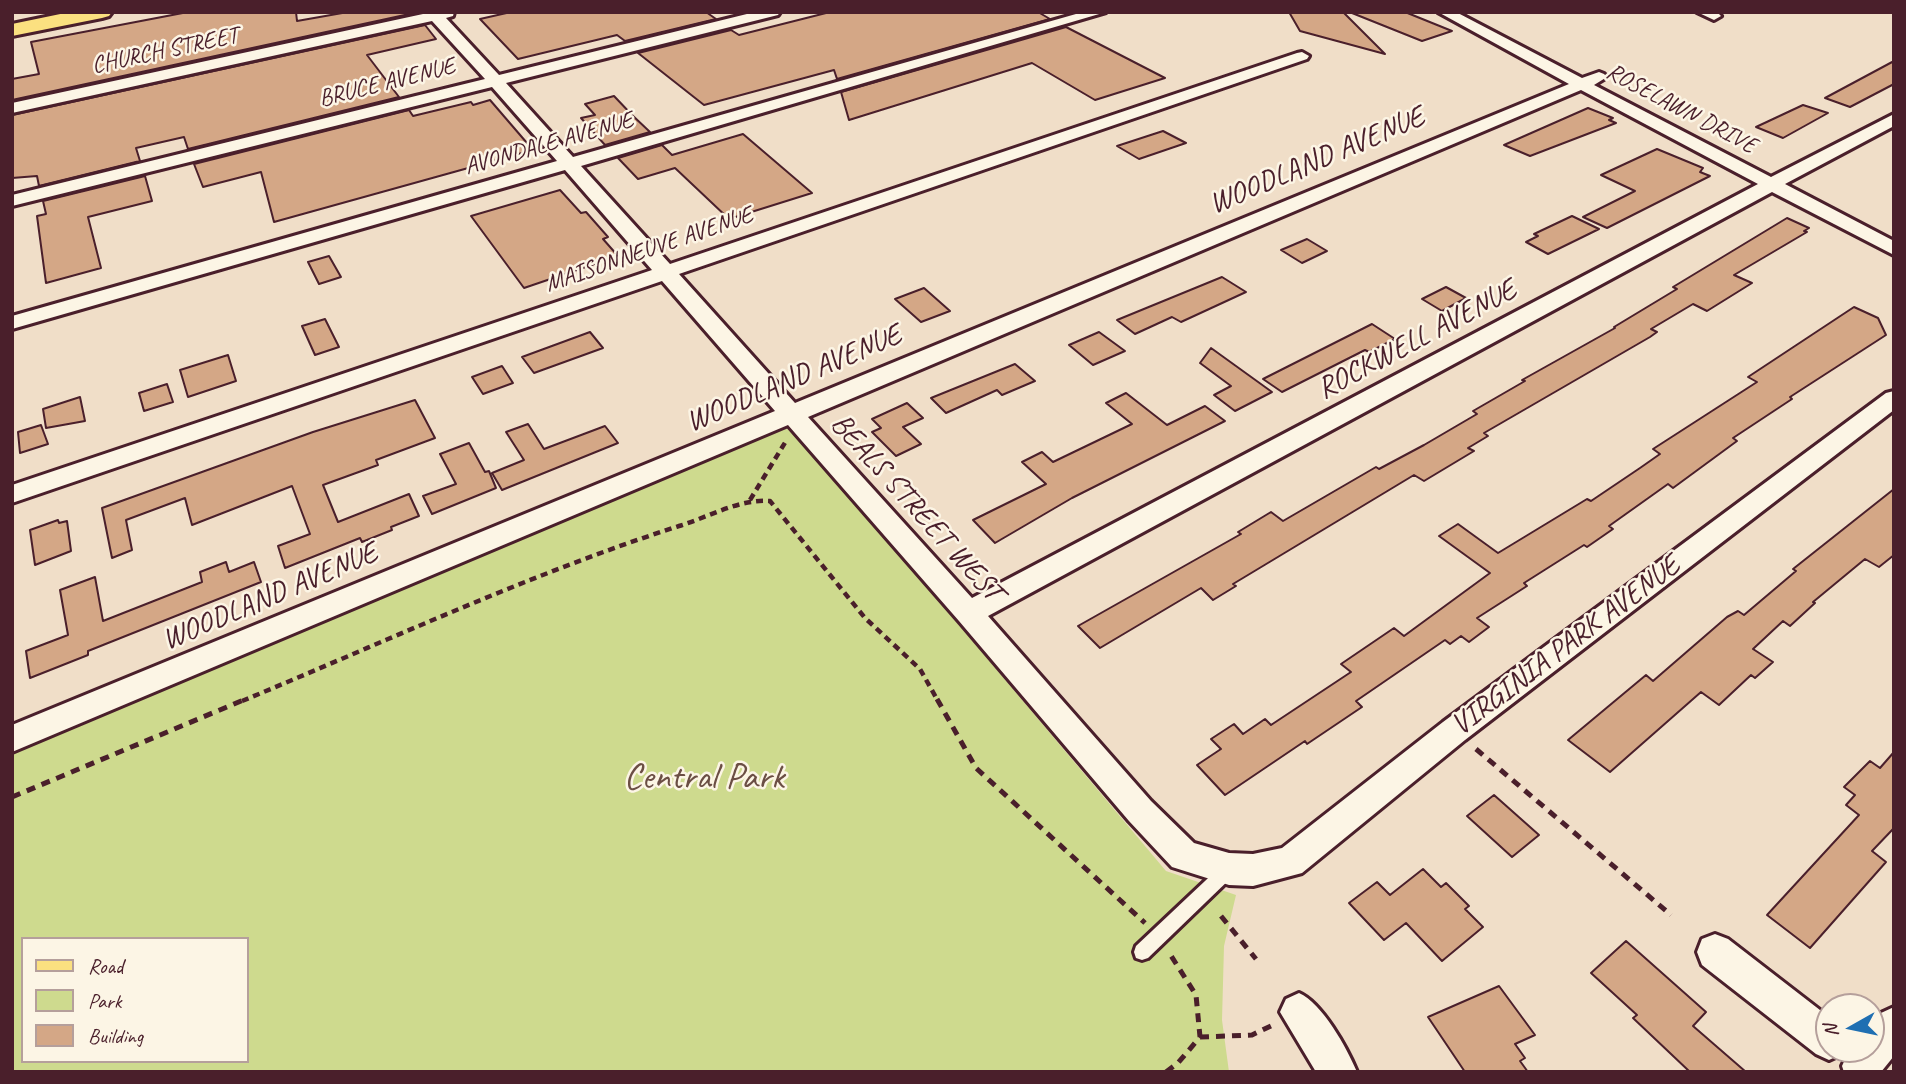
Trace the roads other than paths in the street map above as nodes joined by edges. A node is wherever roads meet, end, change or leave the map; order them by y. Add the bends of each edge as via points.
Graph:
1 (102, 12) edge
2 (773, 12) edge
3 (1099, 12) edge
4 (1445, 12) edge
5 (1473, 12) edge
6 (437, 14) edge
7 (12, 30) edge
8 (1302, 56) dead end
9 (495, 81) junction
10 (1590, 81) junction
11 (12, 108) edge
12 (1894, 118) edge
13 (568, 164) junction
14 (1780, 179) junction
15 (1812, 187) dead end
16 (12, 201) edge
17 (1894, 249) edge
18 (664, 273) junction
19 (12, 323) edge
20 (1894, 398) edge
21 (789, 426) junction
22 (12, 494) edge
23 (969, 613) junction
24 (12, 739) edge
25 (1229, 869) junction
26 (1142, 952) dead end
27 (1715, 952) dead end
28 (1299, 1012) dead end
29 (1815, 1030) edge
30 (1338, 1072) edge

1 - 7 main road
2 - 9 street, BRUCE AVENUE
3 - 13 street, AVONDALE AVENUE
4 - 10 street, ROSELAWN DRIVE
5 - 10 street, ROSELAWN DRIVE
6 - 9 street, BEALS STREET WEST
6 - 11 street, CHURCH STREET
8 - 18 street, MAISONNEUVE AVENUE
9 - 13 street, BEALS STREET WEST
9 - 16 street, BRUCE AVENUE
10 - 14 street, ROSELAWN DRIVE
10 - 21 street, WOODLAND AVENUE
12 - 14 street, ROCKWELL AVENUE
13 - 18 street, BEALS STREET WEST
13 - 19 street, AVONDALE AVENUE
14 - 15 street, ROSELAWN DRIVE
14 - 17 street, ROSELAWN DRIVE
14 - 23 street, ROCKWELL AVENUE
18 - 21 street, BEALS STREET WEST
18 - 22 street, MAISONNEUVE AVENUE
20 - 25 street, VIRGINIA PARK AVENUE via 1454,731 1290,862 1253,870
21 - 23 street, BEALS STREET WEST
21 - 24 street, WOODLAND AVENUE
23 - 25 street, BEALS STREET WEST via 1184,856
25 - 26 lane
27 - 29 street
28 - 30 street

